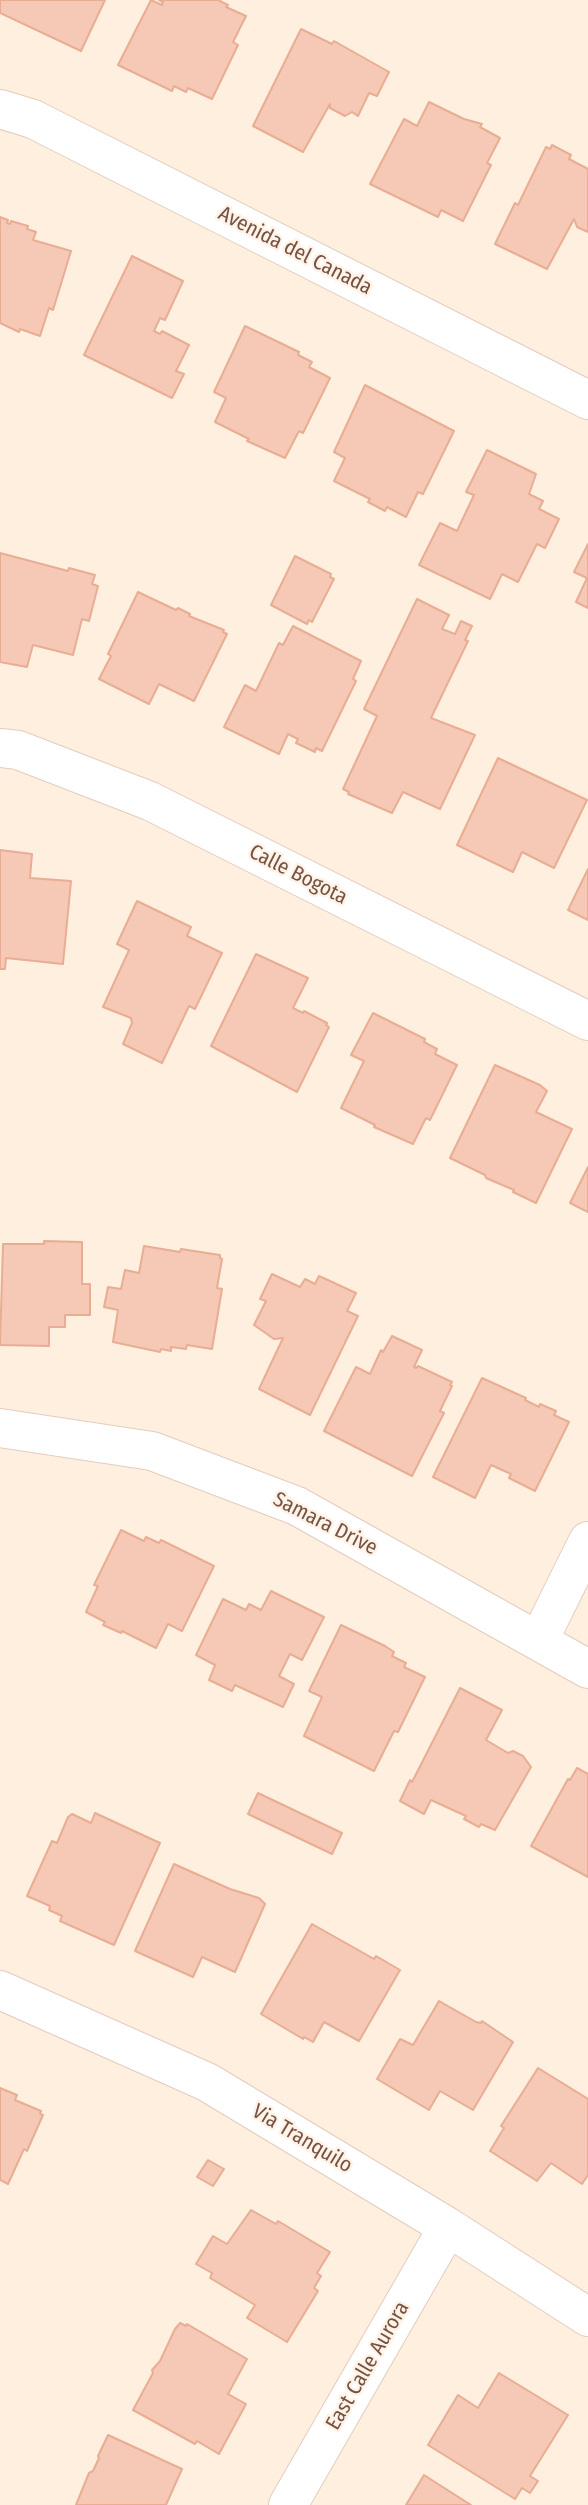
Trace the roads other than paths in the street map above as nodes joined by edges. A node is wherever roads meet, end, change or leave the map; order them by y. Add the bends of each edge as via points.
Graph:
1 (0, 109) edge
2 (588, 400) edge
3 (0, 748) edge
4 (588, 1021) edge
5 (0, 1428) edge
6 (588, 1541) edge
7 (539, 1640) junction
8 (588, 1669) edge
9 (0, 1990) edge
10 (448, 2227) junction
11 (588, 2317) edge
12 (288, 2505) edge

1 - 2 street, Avenida del Canada via 33,119
3 - 4 street, Calle Bogota via 18,750 150,801
5 - 7 street, Samara Drive via 152,1451 297,1506
6 - 7 street
7 - 8 street, Samara Drive
9 - 10 street, Via Tranquilo via 207,2082
10 - 11 street, Via Tranquilo
10 - 12 street, East Calle Aurora

